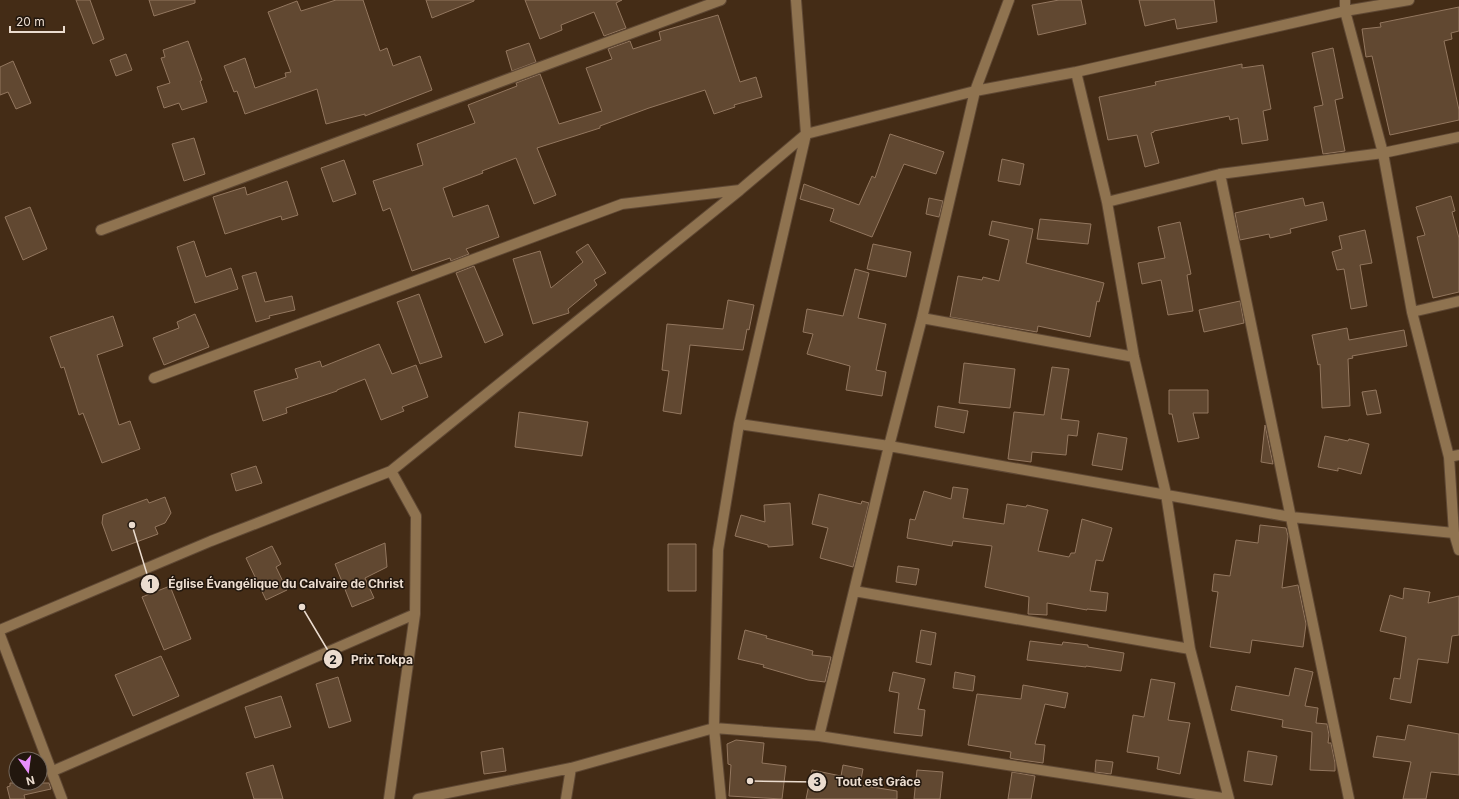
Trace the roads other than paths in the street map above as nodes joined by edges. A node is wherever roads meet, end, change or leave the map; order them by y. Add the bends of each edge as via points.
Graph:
1 (721, 0) edge
2 (796, 0) edge
3 (1009, 0) edge
4 (1345, 0) edge
5 (1409, 0) edge
6 (1345, 11) junction
7 (1076, 72) junction
8 (975, 90) junction
9 (806, 134) junction
10 (1459, 137) edge
11 (1383, 153) junction
12 (1220, 174) junction
13 (740, 190) junction
14 (1107, 202) junction
15 (101, 230) dead end
16 (1459, 301) edge
17 (1412, 312) junction
18 (922, 318) junction
19 (1134, 358) junction
20 (154, 378) dead end
21 (739, 424) junction
22 (889, 446) junction
23 (1459, 455) edge
24 (1449, 457) junction
25 (391, 471) junction
26 (1166, 494) junction
27 (1291, 517) junction
28 (1454, 533) junction
29 (1459, 550) edge
30 (854, 591) junction
31 (415, 614) junction
32 (0, 630) edge
33 (0, 635) edge
34 (1190, 649) junction
35 (714, 728) junction
36 (819, 736) junction
37 (571, 768) junction
38 (53, 771) junction
39 (62, 799) edge
40 (390, 799) edge
41 (418, 799) edge
42 (566, 799) edge
43 (721, 799) edge
44 (1229, 799) edge
45 (1349, 799) edge

1 - 15 street
2 - 9 street
3 - 8 street
4 - 6 street
5 - 6 street
6 - 7 street
6 - 11 street
7 - 8 street
7 - 14 street
8 - 9 street
8 - 18 street
9 - 13 street
9 - 21 street
10 - 11 street
11 - 12 street
11 - 17 street
12 - 14 street
12 - 27 street
13 - 20 street via 622,204
13 - 25 street
14 - 19 street
16 - 17 street
17 - 24 street
18 - 19 street
18 - 22 street
19 - 26 street
21 - 22 street
21 - 35 street via 718,550
22 - 26 street
22 - 30 street
23 - 24 street
24 - 28 street
25 - 31 street via 416,516
25 - 32 street via 211,541
26 - 27 street
26 - 34 street
27 - 28 street
27 - 45 street
28 - 29 street
30 - 34 street
30 - 36 street
31 - 38 street
31 - 40 street
33 - 38 street
34 - 44 street
35 - 36 street
35 - 37 street
35 - 43 street
36 - 44 street
37 - 41 street
37 - 42 street
38 - 39 street

